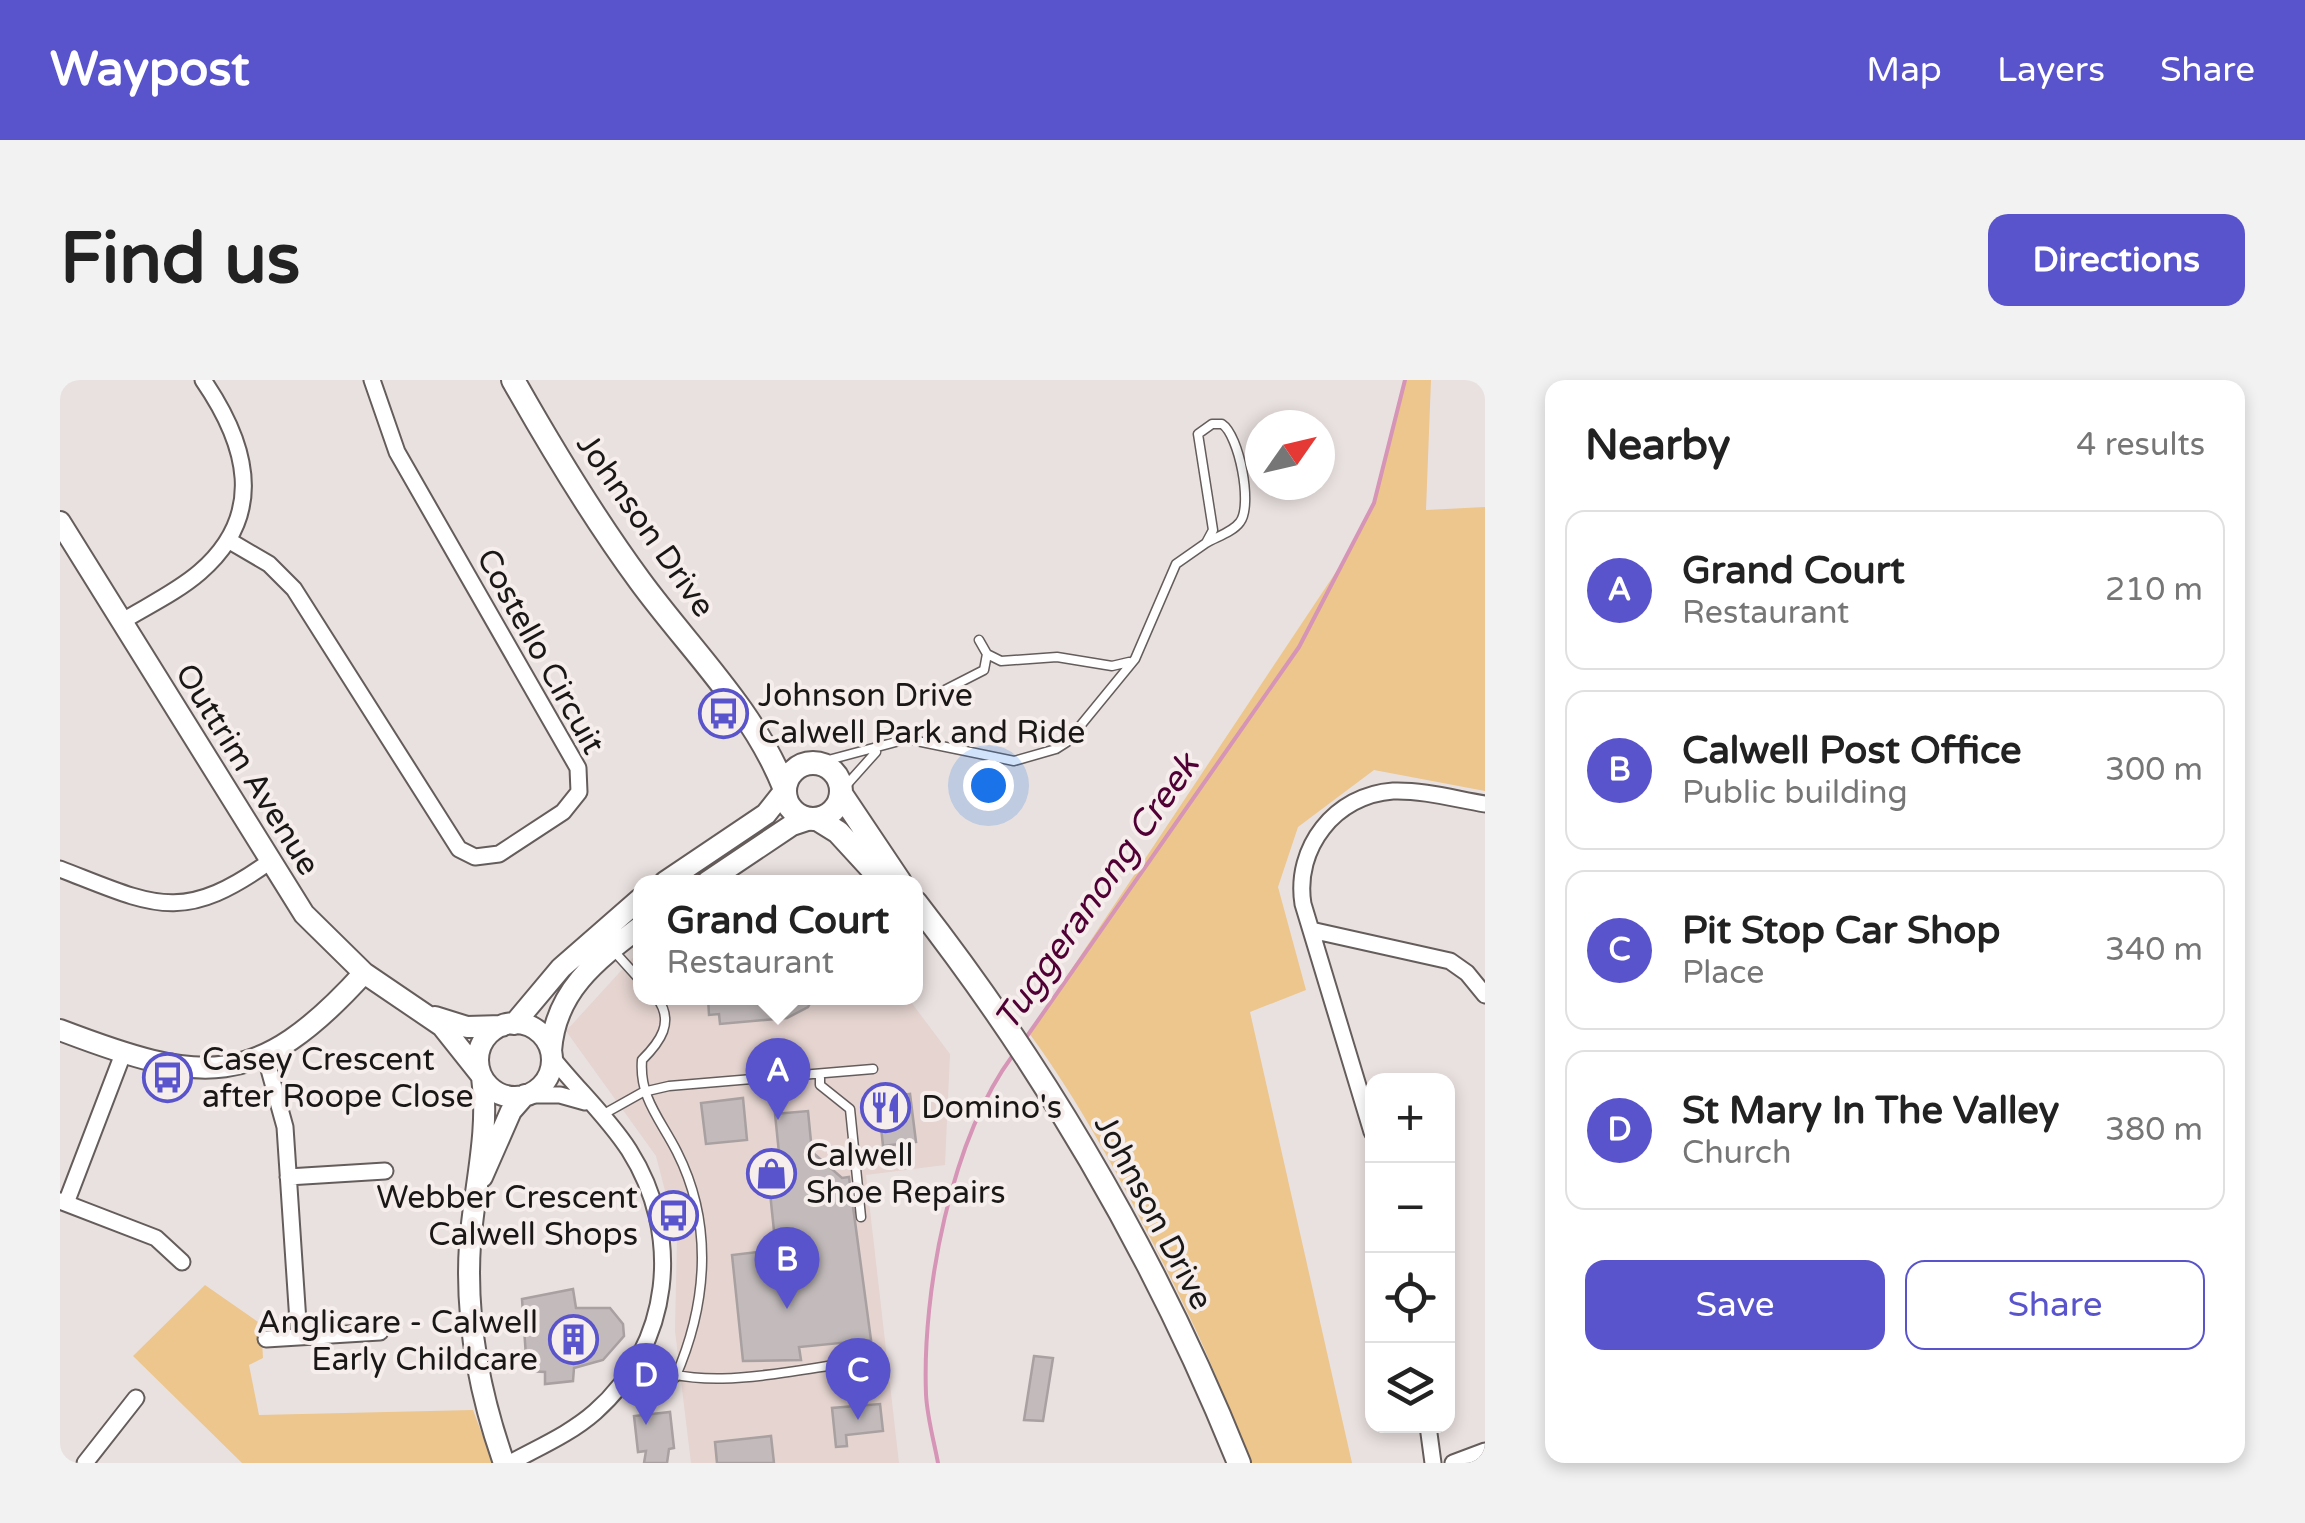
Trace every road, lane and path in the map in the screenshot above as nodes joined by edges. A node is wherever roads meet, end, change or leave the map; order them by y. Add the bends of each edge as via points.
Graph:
1 (203, 380) edge
2 (372, 380) edge
3 (513, 380) edge
4 (60, 522) edge
5 (228, 540) junction
6 (1206, 544) junction
7 (121, 622) junction
8 (978, 640) dead end
9 (987, 654) junction
10 (1135, 658) junction
11 (1001, 661) junction
12 (984, 670) junction
13 (941, 692) dead end
14 (734, 700) junction
15 (879, 749) junction
16 (815, 762) junction
17 (784, 788) junction
18 (841, 792) junction
19 (1485, 804) edge
20 (813, 819) junction
21 (269, 862) junction
22 (60, 869) edge
23 (674, 875) edge
24 (717, 875) edge
25 (878, 875) edge
26 (895, 875) edge
27 (633, 904) edge
28 (923, 912) edge
29 (923, 923) edge
30 (1311, 930) junction
31 (633, 932) edge
32 (612, 949) junction
33 (954, 956) junction
34 (359, 970) junction
35 (633, 972) edge
36 (1485, 995) edge
37 (660, 1005) edge
38 (424, 1012) junction
39 (508, 1025) junction
40 (60, 1030) edge
41 (123, 1054) junction
42 (265, 1054) junction
43 (551, 1054) junction
44 (873, 1070) dead end
45 (820, 1074) junction
46 (482, 1076) junction
47 (643, 1092) junction
48 (527, 1095) junction
49 (589, 1104) junction
50 (1365, 1109) edge
51 (602, 1115) junction
52 (386, 1171) dead end
53 (288, 1177) junction
54 (478, 1186) junction
55 (63, 1202) edge
56 (861, 1216) dead end
57 (182, 1262) dead end
58 (380, 1332) dead end
59 (298, 1337) junction
60 (266, 1339) dead end
61 (862, 1361) dead end
62 (637, 1362) junction
63 (675, 1378) junction
64 (136, 1398) dead end
65 (1429, 1433) edge
66 (1485, 1450) edge
67 (85, 1463) edge
68 (507, 1463) edge
69 (1239, 1463) edge
70 (1433, 1463) edge
71 (1454, 1463) edge

1 - 5 street via 235,430 242,455 242,505
2 - 5 street, Costello Circuit via 396,452 578,768 573,804 499,854 475,857 459,849 294,589 269,564
3 - 14 main road, Johnson Drive via 591,510
4 - 7 street, Outtrim Avenue
5 - 7 street via 196,576
6 - 6 lane via 1214,516 1198,434 1222,424 1238,446 1246,510 1240,523
6 - 10 lane via 1176,564
7 - 21 street, Outtrim Avenue
8 - 9 lane
9 - 11 lane
9 - 12 lane
10 - 11 lane via 1112,666 1057,657
10 - 15 lane via 1068,742 1033,759 922,739
11 - 12 lane
12 - 13 lane
14 - 16 main road, Johnson Drive via 788,752
14 - 17 main road, Johnson Drive via 773,758
15 - 16 lane
15 - 18 lane
16 - 17 main road via 792,771
16 - 18 main road via 836,774
17 - 20 main road via 790,807
17 - 23 street via 766,814
18 - 20 main road via 830,813
18 - 26 main road
19 - 30 street via 1391,791 1349,805 1316,836 1302,865
20 - 24 street via 792,825
20 - 25 main road via 838,832
21 - 22 street via 218,896 168,905
21 - 34 street, Outtrim Avenue via 304,914
27 - 39 street
28 - 33 main road, Johnson Drive
29 - 33 main road, Johnson Drive
30 - 36 street via 1450,962
30 - 50 street
31 - 32 street
32 - 35 lane
32 - 43 street via 555,1014
33 - 69 main road, Johnson Drive via 1032,1064 1151,1270
34 - 38 street, Outtrim Avenue
34 - 42 street via 334,1007
37 - 47 lane via 663,1036 642,1060
38 - 39 street, Outtrim Avenue via 467,1027
38 - 46 street, Outtrim Avenue
39 - 43 street via 540,1034
39 - 46 street via 488,1036 480,1050
40 - 41 street
41 - 42 street via 193,1070
41 - 55 street
42 - 53 street via 282,1108
43 - 48 street via 546,1080
43 - 49 street
44 - 45 lane
45 - 47 lane
45 - 56 lane via 820,1085 850,1109
46 - 48 street via 498,1093
46 - 54 street via 486,1106
47 - 51 lane
47 - 63 lane via 684,1166 701,1239 702,1298
48 - 49 street via 560,1094
48 - 54 street via 511,1112
49 - 51 street
51 - 62 street via 630,1152 660,1224 662,1293
52 - 53 street
53 - 59 street
54 - 68 street via 470,1246 473,1345
55 - 57 street via 156,1238
58 - 59 street
59 - 60 street
61 - 63 lane
62 - 63 lane
62 - 68 street via 596,1412
64 - 67 street
65 - 70 street
66 - 71 street

